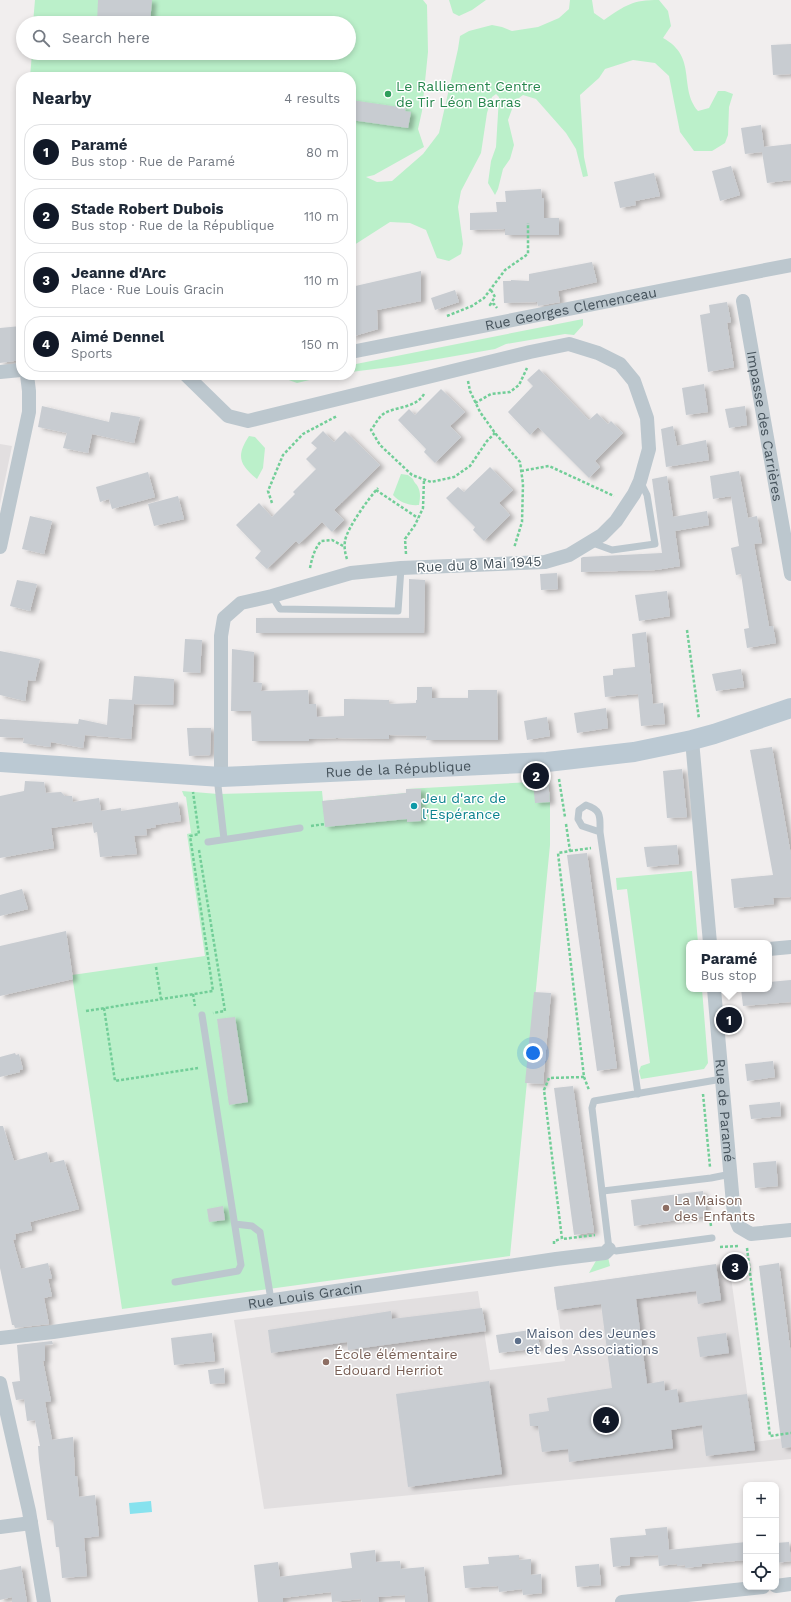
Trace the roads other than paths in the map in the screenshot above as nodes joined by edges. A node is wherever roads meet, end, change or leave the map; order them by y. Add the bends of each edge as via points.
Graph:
1 (791, 265) edge
2 (743, 301) dead end
3 (356, 351) edge
4 (16, 370) edge
5 (0, 372) edge
6 (28, 380) edge
7 (191, 380) edge
8 (640, 481) junction
9 (590, 542) junction
10 (0, 547) edge
11 (401, 568) junction
12 (791, 574) edge
13 (272, 596) junction
14 (791, 708) edge
15 (697, 739) junction
16 (0, 762) edge
17 (219, 777) junction
18 (300, 828) dead end
19 (600, 832) dead end
20 (224, 840) junction
21 (208, 842) road end
22 (710, 940) edge
23 (791, 947) edge
24 (772, 950) edge
25 (714, 992) edge
26 (202, 1015) road end
27 (722, 1080) junction
28 (638, 1094) junction
29 (730, 1174) junction
30 (603, 1191) junction
31 (235, 1224) junction
32 (791, 1230) edge
33 (712, 1238) road end
34 (609, 1249) junction
35 (175, 1282) dead end
36 (271, 1300) junction
37 (0, 1338) edge
38 (0, 1383) edge
39 (31, 1524) junction
40 (0, 1528) edge
41 (791, 1584) edge
42 (779, 1586) edge
43 (743, 1590) edge
44 (667, 1600) edge
45 (44, 1602) edge
46 (622, 1602) edge

1 - 3 street, Rue Georges Clemenceau
2 - 12 street, Impasse des Carrières
4 - 5 street
6 - 10 street via 29,412
7 - 8 street, Rue du 8 Mai 1945 via 228,416 248,421 569,344 598,353 620,364 634,381 647,418 649,449
8 - 9 street, Rue du 8 Mai 1945 via 616,521
8 - 9 lane via 647,495 655,544 612,550
9 - 11 street, Rue du 8 Mai 1945 via 569,555 545,562
11 - 13 street, Rue du 8 Mai 1945 via 351,573
11 - 13 lane via 398,611 280,609
13 - 17 street, Rue du 8 Mai 1945 via 241,603 224,618 221,636
14 - 15 street, Rue de la République
15 - 17 street, Rue de la République via 634,752 557,760
15 - 22 street
16 - 17 street, Rue de la République
17 - 20 lane
18 - 20 lane
19 - 28 lane
20 - 21 lane
23 - 24 street
25 - 27 street, Rue de Paramé
26 - 31 lane
27 - 28 lane
27 - 29 street, Rue de Paramé
28 - 30 lane via 594,1101 592,1108
29 - 30 lane
29 - 32 street, Rue de Paramé via 734,1215 739,1227 751,1234
30 - 34 lane
31 - 35 lane via 241,1265 238,1270
31 - 36 lane via 252,1226 260,1232
33 - 34 lane via 616,1251
34 - 36 street, Rue Louis Gracin via 605,1253
36 - 37 street, Rue Louis Gracin
38 - 39 street
39 - 40 street
39 - 45 street
41 - 42 street
43 - 44 street
44 - 46 street

